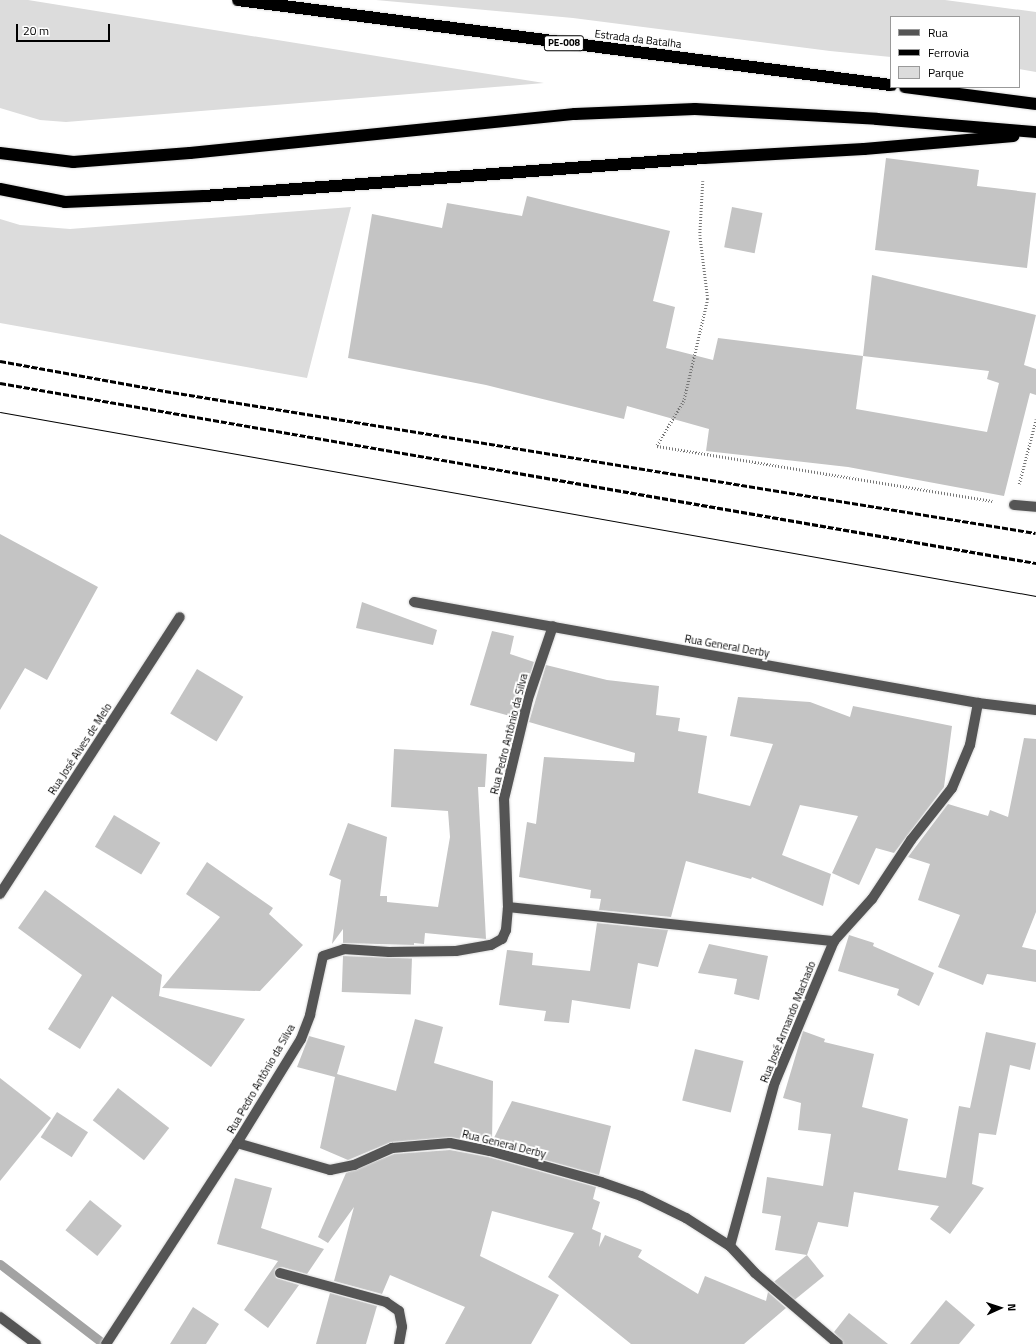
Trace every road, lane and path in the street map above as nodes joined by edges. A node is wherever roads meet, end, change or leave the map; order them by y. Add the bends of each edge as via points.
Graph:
1 (238, 0) edge
2 (890, 85) edge
3 (913, 88) edge
4 (1036, 104) edge
5 (1036, 133) edge
6 (0, 153) edge
7 (704, 158) junction
8 (0, 189) edge
9 (1036, 419) edge
10 (1014, 505) junction
11 (1036, 507) edge
12 (414, 602) dead end
13 (180, 617) dead end
14 (553, 626) junction
15 (978, 703) junction
16 (1036, 710) edge
17 (0, 894) edge
18 (508, 907) junction
19 (834, 941) junction
20 (238, 1143) junction
21 (730, 1246) junction
22 (280, 1273) dead end
23 (0, 1317) edge
24 (109, 1340) edge
25 (36, 1344) edge
26 (399, 1344) edge
27 (838, 1344) edge

1 - 2 highway, Estrada da Batalha / PE-008
3 - 4 highway
5 - 6 highway via 877,119 695,109 575,114 190,153 73,162
5 - 7 highway via 864,149
7 - 8 highway via 204,196 65,202
7 - 10 path via 700,235 708,299 684,401 657,446
9 - 10 path
10 - 11 street
12 - 14 street, Rua General Derby
13 - 17 street, Rua José Alves de Melo
14 - 15 street, Rua General Derby
14 - 18 street, Rua Pedro Antônio da Silva via 528,699 504,799
15 - 16 street, Rua General Derby
15 - 19 street, Rua José Armando Machado via 970,745 952,788 911,840 872,899
18 - 19 street
18 - 20 street, Rua Pedro Antônio da Silva via 506,930 502,939 492,944 456,950 389,952 344,949 323,956 310,1015 301,1039
19 - 21 street, Rua José Armando Machado via 774,1082
20 - 21 street, Rua General Derby via 330,1170 354,1165 392,1148 429,1143 450,1143 490,1151 641,1196 686,1218
20 - 24 street, Rua Pedro Antônio da Silva
21 - 27 street via 755,1272
22 - 26 street via 386,1302 399,1311 402,1327
23 - 25 street

